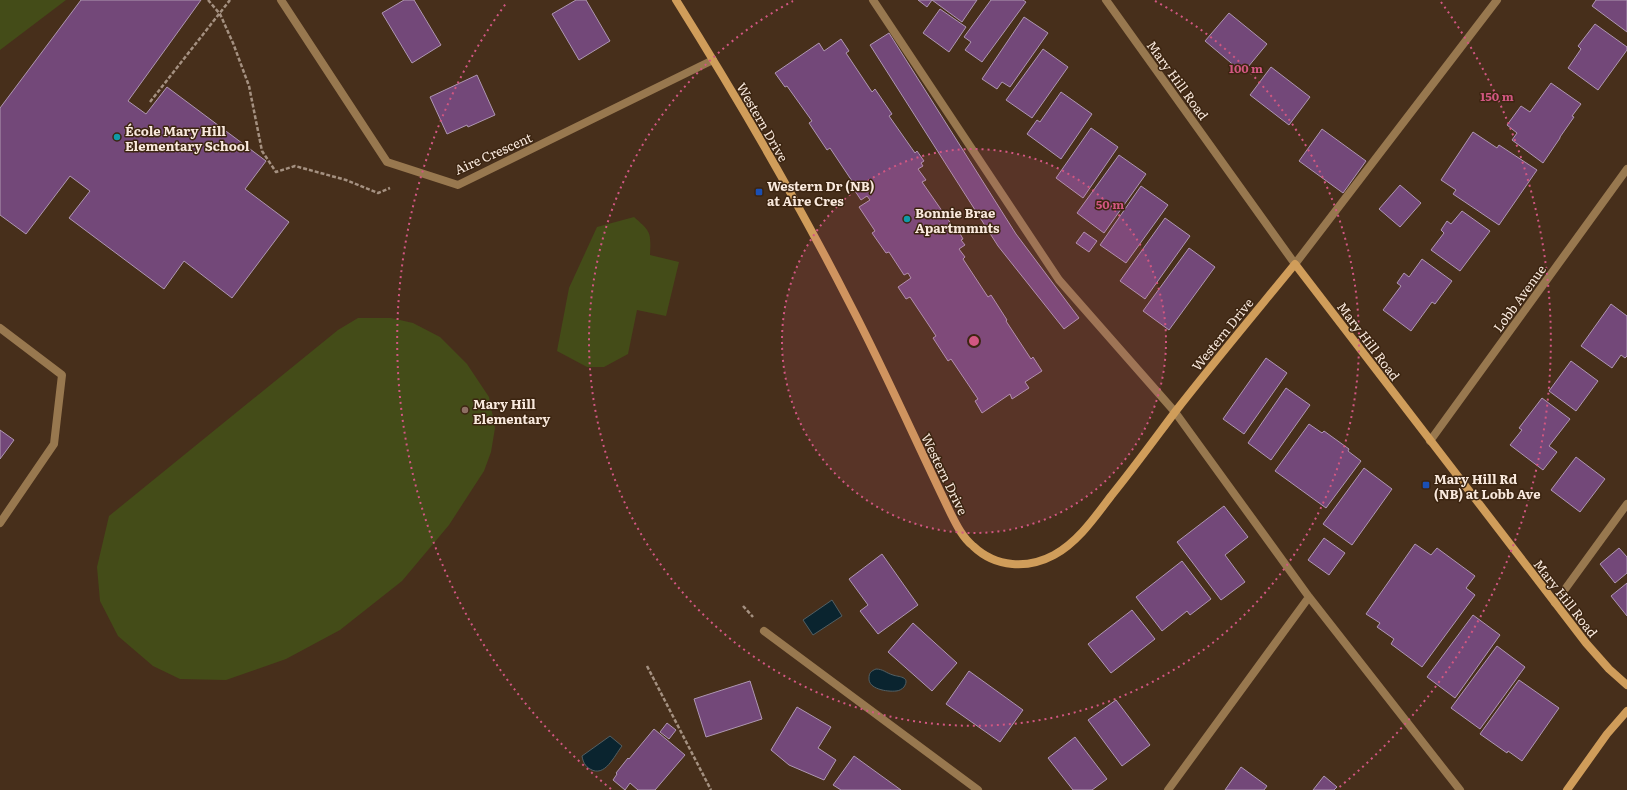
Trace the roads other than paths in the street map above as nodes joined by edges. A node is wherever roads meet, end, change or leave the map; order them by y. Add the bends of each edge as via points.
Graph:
1 (281, 0) edge
2 (676, 0) edge
3 (873, 0) edge
4 (1106, 0) edge
5 (1497, 0) edge
6 (713, 60) junction
7 (1627, 170) edge
8 (1295, 264) junction
9 (0, 328) edge
10 (1175, 412) junction
11 (1430, 441) junction
12 (1627, 504) edge
13 (0, 523) edge
14 (1309, 597) junction
15 (1555, 603) junction
16 (764, 631) dead end
17 (1627, 685) edge
18 (1627, 711) edge
19 (978, 790) edge
20 (1168, 790) edge
21 (1460, 790) edge
22 (1567, 790) edge

1 - 6 street, Aire Crescent via 387,162 458,185
2 - 6 street, Western Drive
3 - 10 street via 1059,280
4 - 8 street, Mary Hill Road
5 - 8 street
6 - 10 street, Western Drive via 837,279 950,514 977,550 998,562 1031,564 1064,549 1098,512
7 - 11 street, Lobb Avenue
8 - 10 street, Western Drive
8 - 11 street, Mary Hill Road
9 - 13 street via 62,375 54,444
10 - 14 street
11 - 15 street, Mary Hill Road
12 - 15 street
14 - 20 street
14 - 21 street
15 - 17 street, Mary Hill Road via 1586,643
16 - 19 street
18 - 22 street

